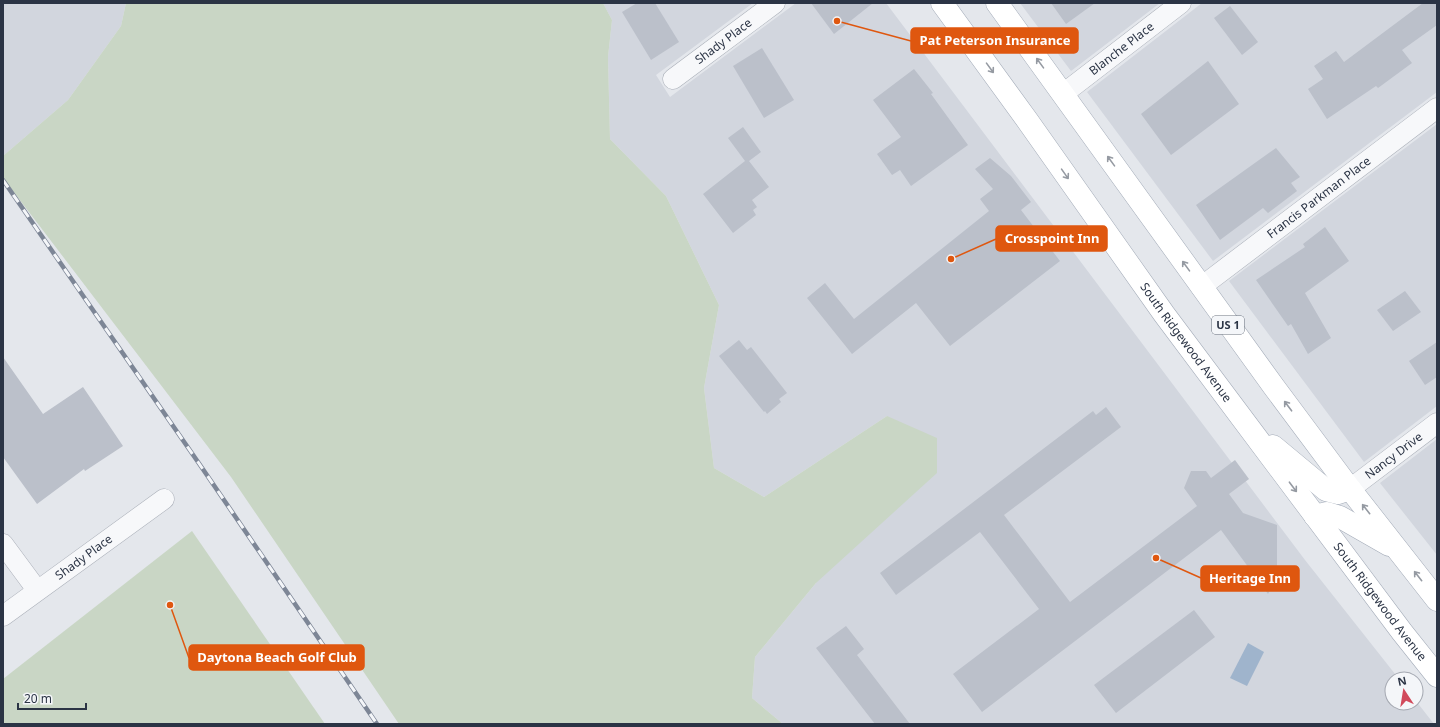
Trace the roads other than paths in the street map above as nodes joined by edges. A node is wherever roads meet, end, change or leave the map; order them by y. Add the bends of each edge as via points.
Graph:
1 (775, 3) edge
2 (942, 3) edge
3 (997, 3) edge
4 (1181, 3) edge
5 (673, 79) dead end
6 (1063, 94) junction
7 (1437, 108) edge
8 (1201, 287) junction
9 (1245, 422) junction
10 (1437, 422) edge
11 (1350, 489) junction
12 (164, 499) dead end
13 (1315, 516) junction
14 (3, 544) edge
15 (1399, 551) junction
16 (37, 590) junction
17 (1437, 600) edge
18 (3, 616) edge
19 (1437, 676) edge

1 - 5 street, Shady Place
2 -> 9 main road, South Ridgewood Avenue via 1160,308
6 -> 3 main road, US 1
4 - 6 street, Blanche Place
8 -> 6 main road, US 1
7 - 8 street, Francis Parkman Place
11 -> 8 main road, US 1
9 - 11 main road via 1326,490 1338,492
9 -> 13 main road, South Ridgewood Avenue
10 - 11 street, Nancy Drive
15 -> 11 main road, US 1
12 - 16 street, Shady Place
13 - 15 main road via 1327,513 1340,517
13 - 19 main road, South Ridgewood Avenue
14 - 16 street
17 -> 15 main road, US 1
16 - 18 street, Shady Place

